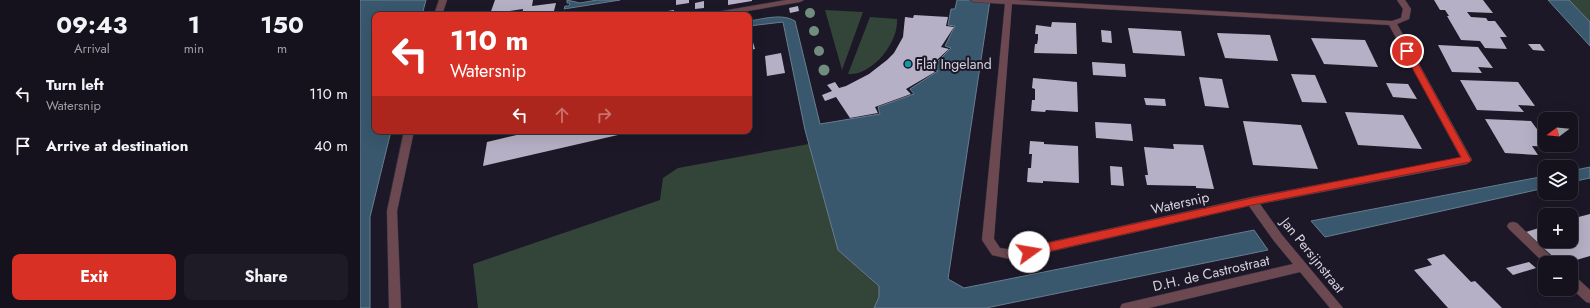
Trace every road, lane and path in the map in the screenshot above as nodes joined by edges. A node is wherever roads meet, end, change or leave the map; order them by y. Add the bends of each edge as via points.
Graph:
1 (443, 0) edge
2 (800, 0) edge
3 (974, 0) edge
4 (1401, 0) edge
5 (1009, 1) edge
6 (439, 12) edge
7 (729, 12) edge
8 (1392, 23) junction
9 (408, 134) edge
10 (1252, 201) junction
11 (1513, 226) dead end
12 (1545, 256) edge
13 (1302, 267) junction
14 (1578, 287) edge
15 (1590, 298) edge
16 (395, 308) edge
17 (1126, 308) edge
18 (1337, 308) edge

1 - 6 street
2 - 7 street
3 - 5 street
4 - 8 street via 1407,9 1405,19
5 - 8 street
5 - 10 street, Watersnip via 988,240 996,252 1014,255
8 - 10 street, Watersnip via 1466,160
9 - 16 street via 392,211
10 - 13 street, Jan Persijnstraat
11 - 12 street
13 - 17 street, D.H. de Castrostraat
13 - 18 street, Jan Persijnstraat
14 - 15 street

